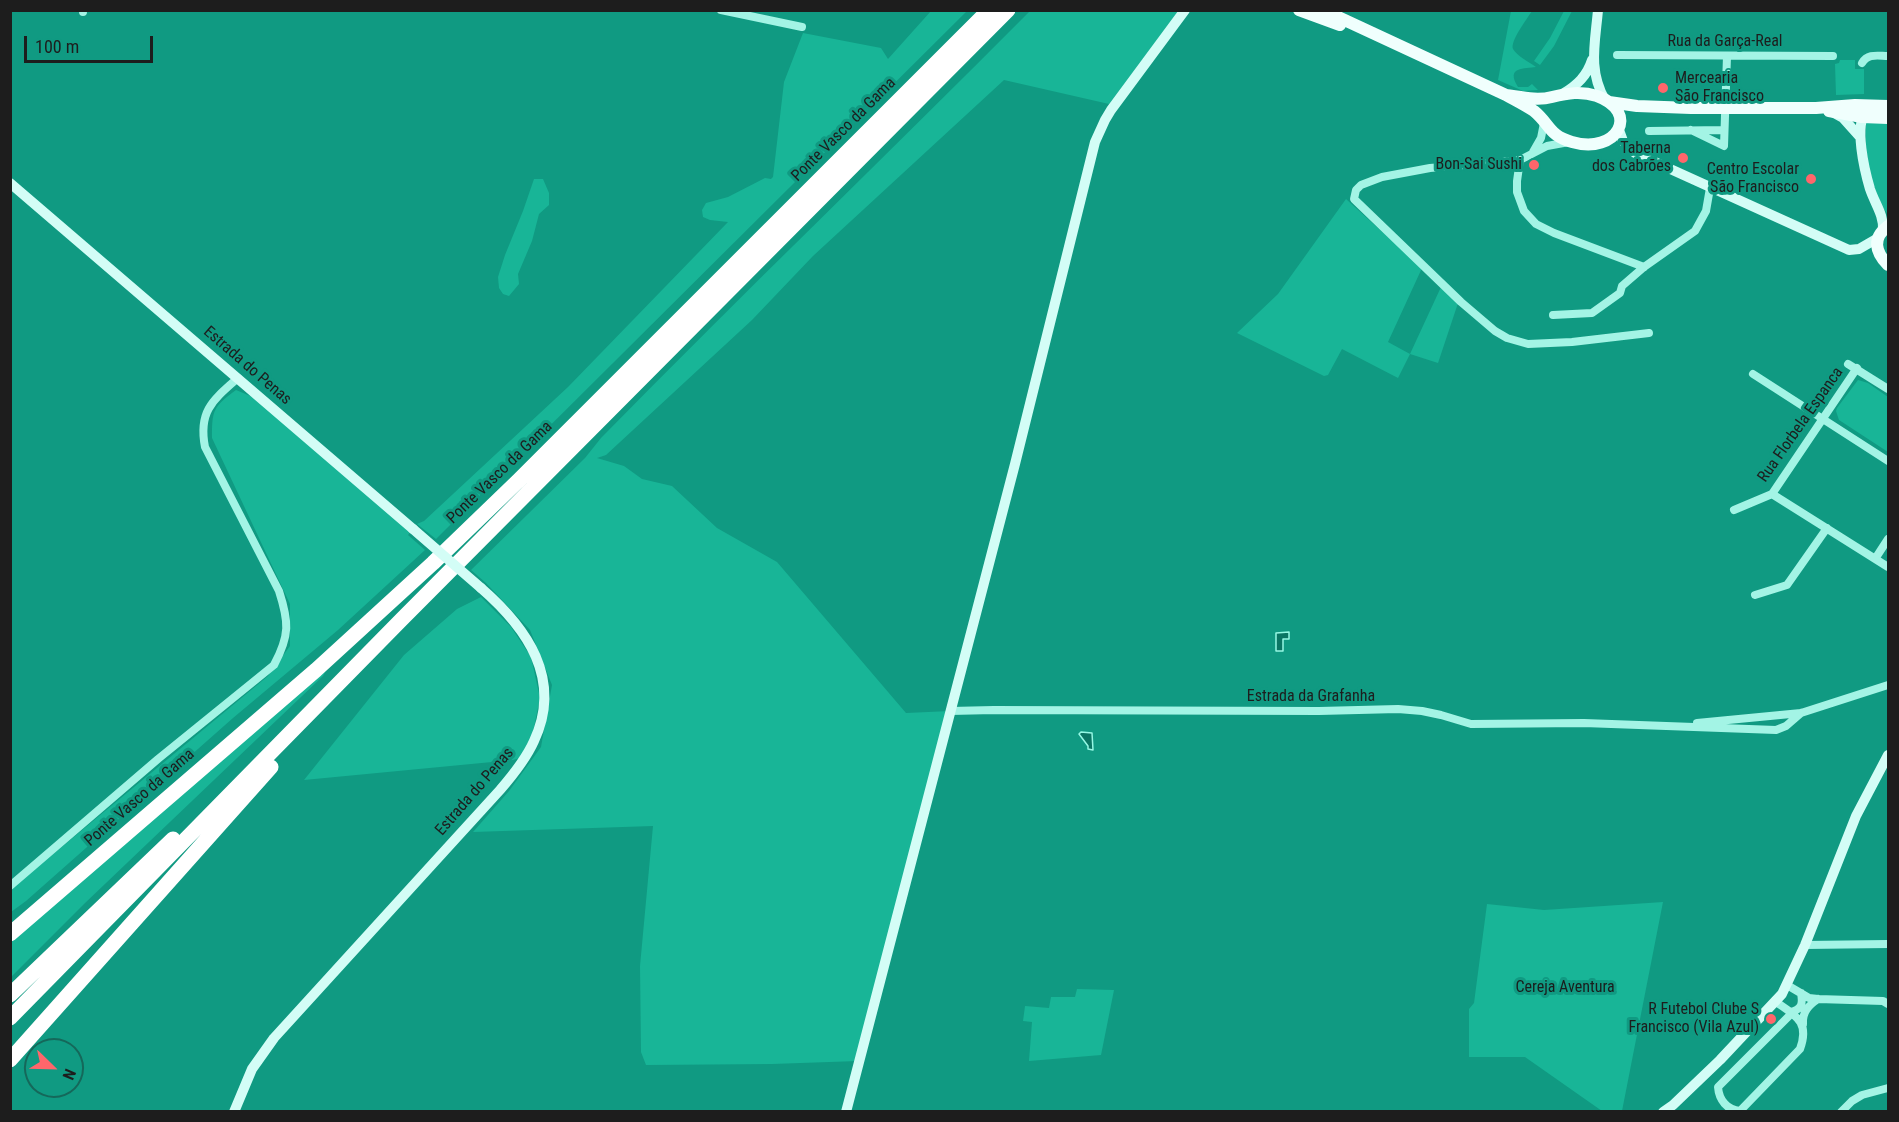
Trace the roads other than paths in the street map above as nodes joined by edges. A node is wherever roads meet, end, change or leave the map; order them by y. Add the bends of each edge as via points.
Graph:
1 (721, 10) edge
2 (989, 10) edge
3 (1008, 10) edge
4 (1185, 10) edge
5 (1192, 10) edge
6 (1299, 10) edge
7 (1323, 10) edge
8 (1598, 10) edge
9 (802, 27) dead end
10 (1156, 51) junction
11 (1594, 51) junction
12 (1412, 52) junction
13 (1617, 55) dead end
14 (1727, 56) junction
15 (1833, 56) dead end
16 (1888, 56) edge
17 (1862, 63) dead end
18 (1564, 93) junction
19 (1506, 95) junction
20 (1551, 98) junction
21 (1607, 101) junction
22 (1872, 106) junction
23 (1888, 106) edge
24 (1650, 107) junction
25 (1725, 108) junction
26 (1822, 109) junction
27 (1862, 117) junction
28 (1888, 118) edge
29 (1544, 122) junction
30 (1620, 126) junction
31 (1691, 130) junction
32 (1724, 130) junction
33 (1649, 131) dead end
34 (1860, 137) junction
35 (1570, 142) junction
36 (1532, 153) junction
37 (1520, 160) junction
38 (10, 183) edge
39 (1710, 188) junction
40 (1883, 231) edge
41 (1888, 265) edge
42 (1644, 267) junction
43 (1552, 315) dead end
44 (1649, 333) dead end
45 (1848, 364) dead end
46 (1857, 368) junction
47 (1753, 374) dead end
48 (238, 378) junction
49 (1888, 388) edge
50 (1823, 419) junction
51 (1888, 461) edge
52 (1772, 494) junction
53 (1734, 510) dead end
54 (1827, 528) junction
55 (1888, 539) edge
56 (1875, 559) junction
57 (1888, 567) edge
58 (1755, 595) dead end
59 (402, 619) junction
60 (1888, 685) edge
61 (950, 711) junction
62 (1802, 713) junction
63 (1669, 725) junction
64 (1887, 759) edge
65 (10, 886) edge
66 (10, 934) edge
67 (1888, 944) edge
68 (1804, 945) junction
69 (1787, 985) junction
70 (1801, 993) junction
71 (10, 995) edge
72 (1818, 999) junction
73 (1776, 1002) junction
74 (1888, 1004) edge
75 (1792, 1013) junction
76 (10, 1018) edge
77 (1803, 1024) junction
78 (10, 1060) edge
79 (1888, 1089) edge
80 (1740, 1111) edge
81 (234, 1112) edge
82 (846, 1112) edge
83 (1663, 1112) edge
84 (1841, 1112) edge

1 - 9 street
2 - 66 highway, Ponte Vasco da Gama via 433,563 316,670
3 - 59 highway, Ponte Vasco da Gama
4 - 10 street
5 - 10 street
6 - 12 main road
7 - 12 main road
8 - 11 street
10 - 61 street via 1111,110 1095,142
11 - 18 street via 1584,78
11 - 21 street via 1594,75
12 - 19 main road
13 - 14 street, Rua da Garça-Real
14 - 15 street, Rua da Garça-Real
14 - 25 street
16 - 17 street via 1871,56
18 - 20 main road
18 - 21 main road via 1590,94
19 - 20 main road
19 - 29 main road via 1534,111
20 - 29 main road via 1544,107
21 - 24 main road
21 - 30 main road via 1617,112
22 - 23 main road
22 - 26 main road
22 - 27 street
24 - 25 main road
24 - 30 main road via 1636,110
25 - 26 main road
25 - 32 street
26 - 27 main road
26 - 34 street via 1843,118
27 - 28 main road
27 - 34 street
29 - 35 main road via 1557,136
29 - 36 street
30 - 35 main road via 1604,143
30 - 39 street via 1623,141 1635,153
31 - 32 street
31 - 32 street via 1724,146
31 - 33 street
34 - 40 street via 1870,189 1884,222
35 - 36 street
36 - 37 street
37 - 42 street via 1517,192 1524,211 1536,224
37 - 44 street via 1430,168 1382,177 1361,185 1354,199 1461,302 1507,338 1528,344
38 - 48 street, Estrada do Penas
39 - 40 street via 1849,250 1859,249
39 - 42 street via 1706,210 1695,231
40 - 41 main road via 1877,248
42 - 43 street via 1622,286 1620,293 1592,313
45 - 46 street
46 - 49 street
46 - 50 street, Rua Florbela Espanca
47 - 50 street
48 - 65 street via 210,405 202,432 205,447 279,591 286,614 283,648 274,665
48 - 81 street, Estrada do Penas, bridge via 518,624 530,641 543,675 544,710 535,740 517,769 274,1038 252,1069
50 - 51 street
50 - 52 street, Rua Florbela Espanca
52 - 53 street, Rua Florbela Espanca
52 - 54 street
54 - 56 street
54 - 58 street via 1787,585
55 - 56 street
56 - 57 street
59 - 71 highway, Ponte Vasco da Gama
59 - 76 highway, Ponte Vasco da Gama
59 - 78 highway, Ponte Vasco da Gama
60 - 62 street, Estrada da Grafanha
61 - 63 street, Estrada da Grafanha via 1398,709 1471,724
61 - 82 street
62 - 63 street, Estrada da Grafanha
62 - 63 street, Estrada da Grafanha via 1776,730
64 - 68 street via 1856,816
67 - 68 street
68 - 69 street
69 - 70 street
69 - 73 street
70 - 72 street
70 - 75 street via 1802,1006
72 - 74 street
72 - 77 street via 1806,1010
73 - 75 street
73 - 83 street
75 - 77 street
75 - 80 street via 1718,1087 1728,1108
77 - 80 street via 1800,1048
79 - 84 street via 1862,1095

